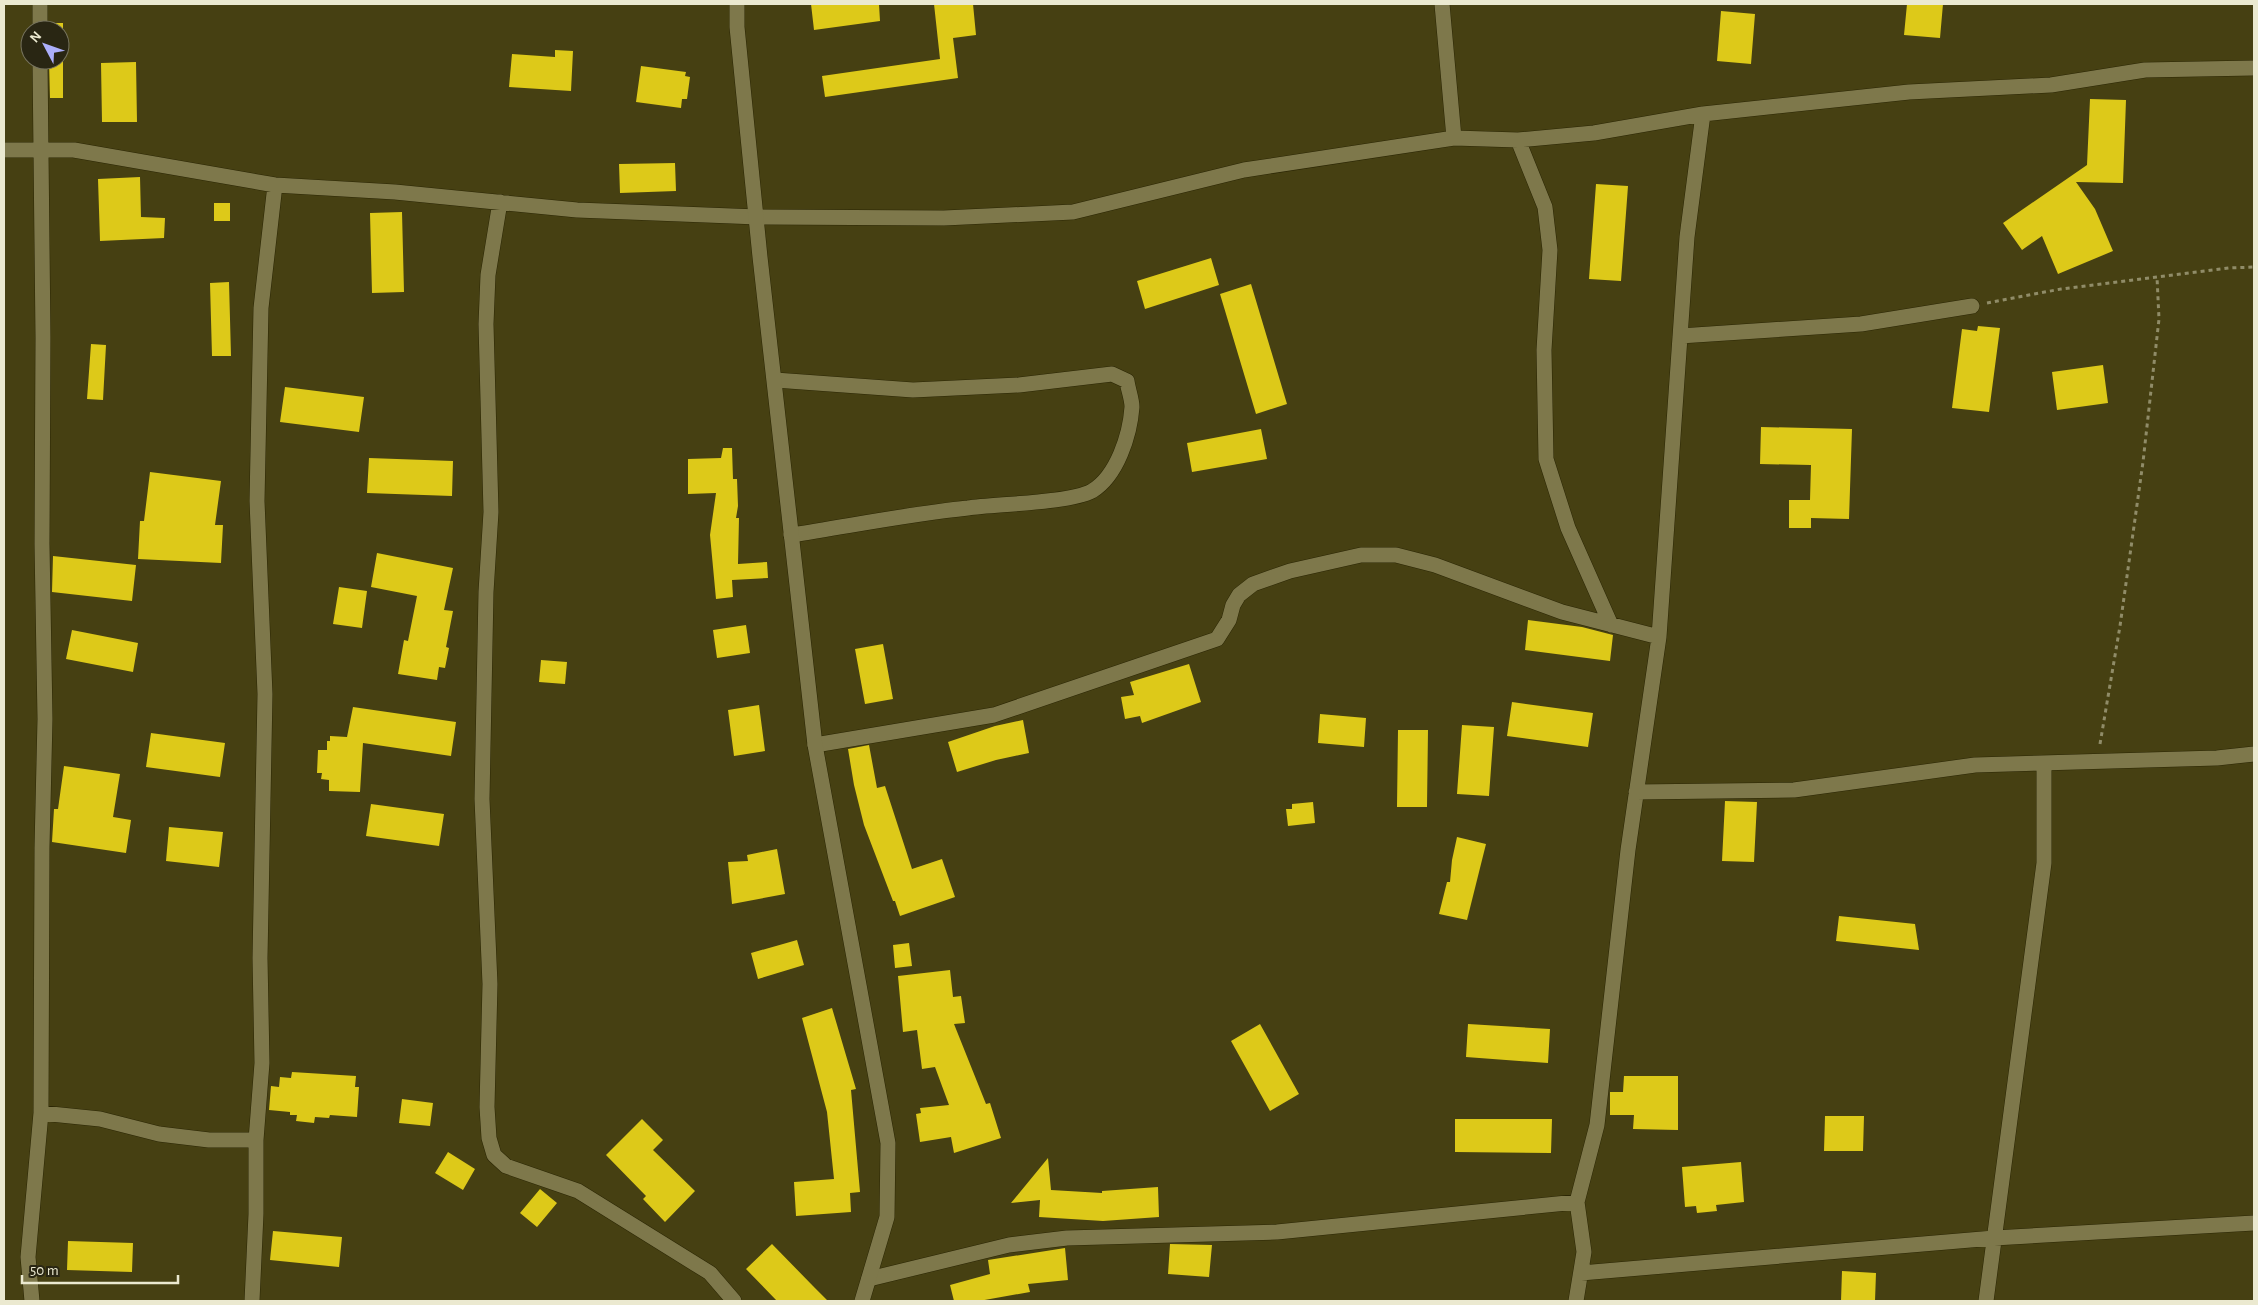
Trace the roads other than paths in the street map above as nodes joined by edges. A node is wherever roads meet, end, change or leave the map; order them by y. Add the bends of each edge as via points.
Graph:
1 (40, 4) edge
2 (737, 4) edge
3 (1442, 4) edge
4 (40, 20) edge
5 (2254, 68) edge
6 (40, 70) edge
7 (1703, 114) junction
8 (1454, 138) junction
9 (1518, 140) junction
10 (4, 150) edge
11 (40, 151) junction
12 (275, 185) junction
13 (500, 202) junction
14 (758, 217) junction
15 (1972, 306) road end
16 (1680, 336) junction
17 (775, 380) junction
18 (791, 535) junction
19 (1611, 625) junction
20 (1659, 637) junction
21 (815, 745) junction
22 (2254, 754) edge
23 (2044, 763) junction
24 (1636, 792) junction
25 (41, 1113) junction
26 (256, 1140) junction
27 (1577, 1202) junction
28 (2254, 1223) edge
29 (1994, 1238) junction
30 (1581, 1272) junction
31 (868, 1279) junction
32 (32, 1301) edge
33 (252, 1301) edge
34 (734, 1301) edge
35 (862, 1301) edge
36 (1576, 1301) edge
37 (1986, 1301) edge

1 - 4 street
2 - 14 street
3 - 8 street
5 - 7 street via 2145,70 2051,85 1909,92
6 - 11 street
7 - 9 street via 1594,133
7 - 16 street via 1687,236
8 - 9 street
8 - 14 street via 1244,170 1073,212 944,218
9 - 19 street via 1545,207 1550,250 1544,350 1546,459 1568,528
10 - 11 street
11 - 12 street via 74,150
11 - 25 street via 46,719
12 - 13 street
12 - 26 street via 261,308 257,501 265,694 260,958 262,1063
13 - 14 street via 577,210
13 - 34 street via 488,275 486,324 491,512 482,799 490,984 489,1138 494,1155 506,1166 578,1192 710,1273
14 - 17 street
15 - 16 street via 1861,324
16 - 20 street
17 - 18 street
17 - 18 street via 914,390 1019,385 1112,374 1127,381 1132,406 1115,465 1092,491 1070,498 966,508
18 - 21 street
19 - 20 street
19 - 21 street via 1562,612 1435,565 1396,555 1360,556 1252,584 1232,605 1229,620 1217,639 994,715
20 - 24 street
21 - 31 street via 888,1143 887,1217
22 - 23 street
23 - 24 street via 1975,765 1794,790
23 - 29 street via 2044,863
24 - 27 street via 1597,1125
25 - 26 street via 100,1119 159,1134 209,1140
25 - 32 street via 28,1257
26 - 33 street
27 - 30 street via 1584,1252
27 - 31 street via 1277,1232 1066,1238 1009,1245
28 - 29 street
29 - 30 street
29 - 37 street
30 - 36 street
31 - 35 street

